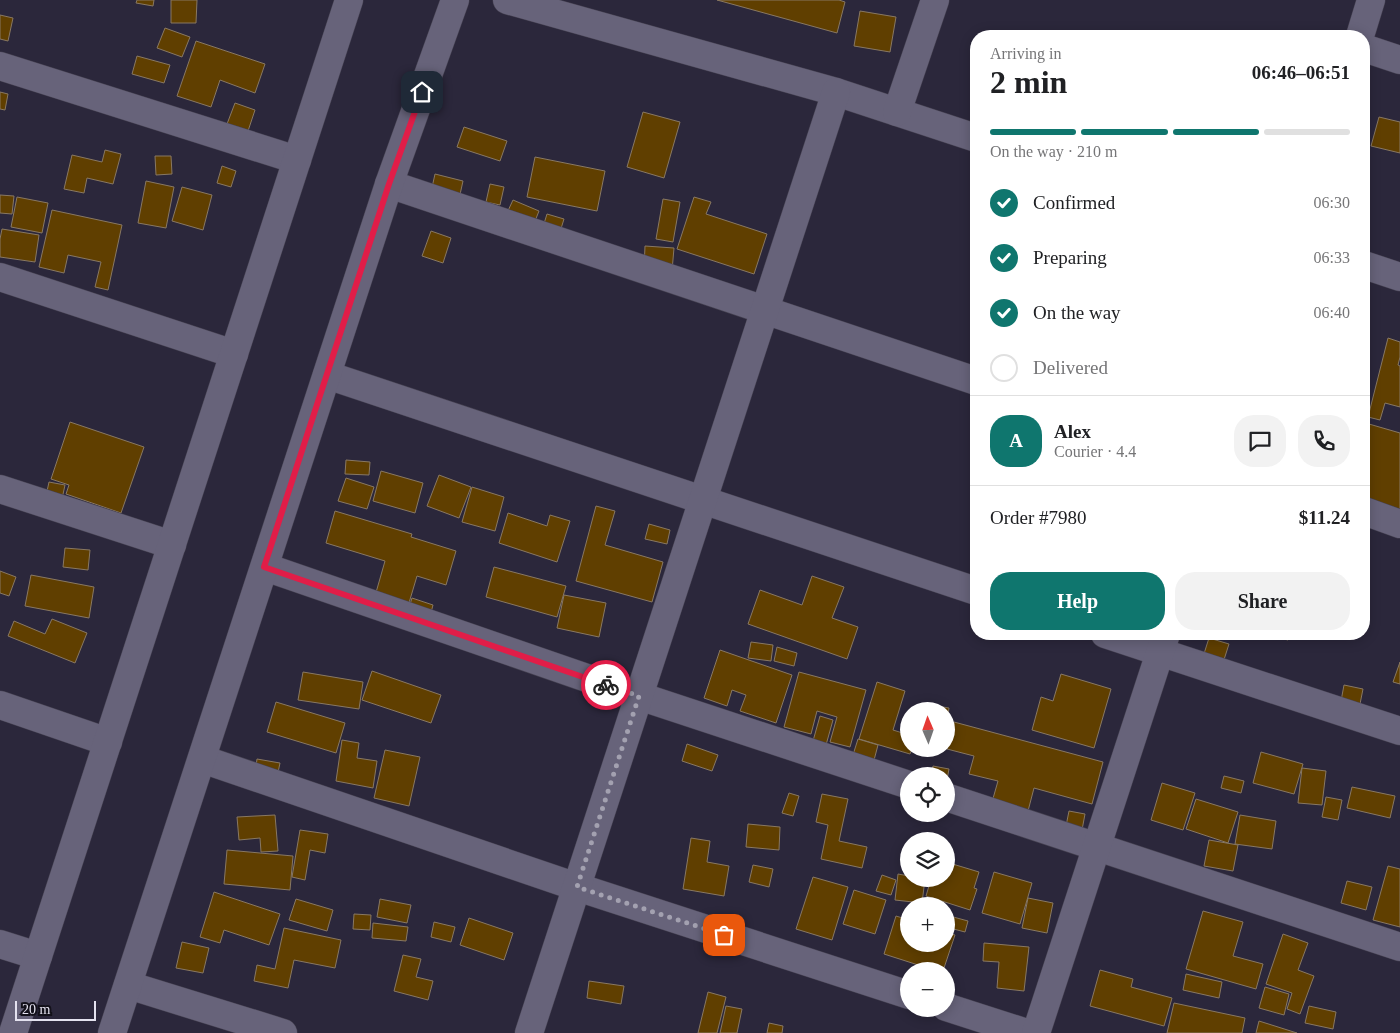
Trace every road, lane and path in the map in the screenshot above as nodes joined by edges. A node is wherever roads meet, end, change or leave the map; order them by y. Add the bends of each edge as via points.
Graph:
1 (349, 0) edge
2 (455, 0) edge
3 (507, 0) edge
4 (935, 0) edge
5 (1371, 0) edge
6 (1362, 30) edge
7 (1370, 50) edge
8 (1400, 60) edge
9 (0, 66) edge
10 (836, 92) junction
11 (897, 112) junction
12 (970, 136) edge
13 (297, 160) junction
14 (389, 184) junction
15 (1370, 267) edge
16 (0, 277) edge
17 (1400, 277) edge
18 (765, 311) junction
19 (234, 354) junction
20 (327, 375) junction
21 (970, 380) edge
22 (0, 489) edge
23 (703, 501) junction
24 (1370, 513) edge
25 (1400, 524) edge
26 (172, 545) junction
27 (264, 567) junction
28 (970, 589) edge
29 (1144, 640) edge
30 (1163, 643) edge
31 (639, 696) junction
32 (0, 706) edge
33 (1400, 731) edge
34 (108, 742) junction
35 (202, 759) junction
36 (900, 782) edge
37 (955, 801) edge
38 (1096, 847) junction
39 (577, 887) junction
40 (0, 944) edge
41 (1400, 948) edge
42 (38, 956) junction
43 (128, 985) junction
44 (900, 992) edge
45 (955, 1010) edge
46 (13, 1033) edge
47 (112, 1033) edge
48 (283, 1033) edge
49 (529, 1033) edge
50 (1026, 1033) edge
51 (1036, 1033) edge

1 - 13 street
2 - 14 street
3 - 10 street
4 - 11 street
5 - 6 street
7 - 8 street
9 - 13 street
10 - 11 street
10 - 18 street
11 - 12 street
13 - 19 street
14 - 18 street
14 - 20 street
15 - 17 street
16 - 19 street
18 - 21 street
18 - 23 street
19 - 26 street
20 - 23 street
20 - 27 street
22 - 26 street
23 - 28 street
23 - 31 street
24 - 25 street
26 - 34 street
27 - 31 street
27 - 35 street
29 - 30 street
30 - 33 street
30 - 38 street
31 - 36 street
31 - 39 street
32 - 34 street
34 - 42 street
35 - 39 street
35 - 43 street
37 - 38 street
38 - 41 street
38 - 51 street
39 - 44 street
39 - 49 street
40 - 42 street
42 - 46 street
43 - 47 street
43 - 48 street
45 - 50 street

